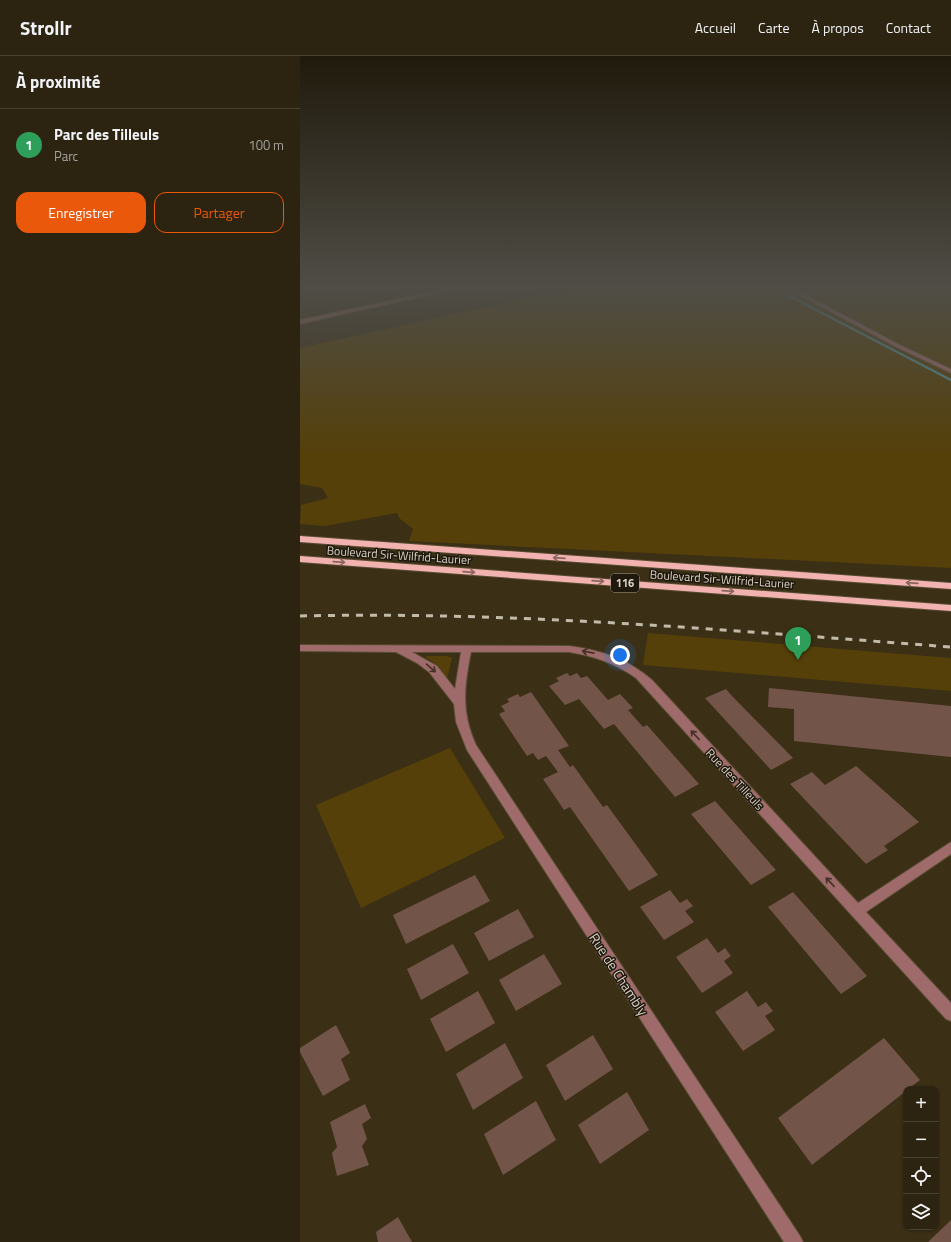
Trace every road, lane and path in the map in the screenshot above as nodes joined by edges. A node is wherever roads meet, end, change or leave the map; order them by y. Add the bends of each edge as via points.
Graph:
1 (894, 343) edge
2 (951, 371) edge
3 (300, 539) edge
4 (300, 559) edge
5 (951, 586) edge
6 (951, 608) edge
7 (300, 648) edge
8 (398, 648) junction
9 (467, 648) junction
10 (458, 700) junction
11 (951, 847) edge
12 (857, 911) junction
13 (951, 1014) edge
14 (794, 1242) edge

1 - 2 street
5 -> 3 main road, Boulevard Sir-Wilfrid-Laurier / 116
4 -> 6 main road, Boulevard Sir-Wilfrid-Laurier / 116
7 - 8 street
8 - 9 street
8 -> 10 street via 433,669
9 - 10 street, Rue de Chambly
12 -> 9 street, Rue des Tilleuls via 648,683 630,668 609,658 577,650
10 - 14 street, Rue de Chambly via 459,716 471,747
11 - 12 street
12 - 13 street, Rue des Tilleuls

